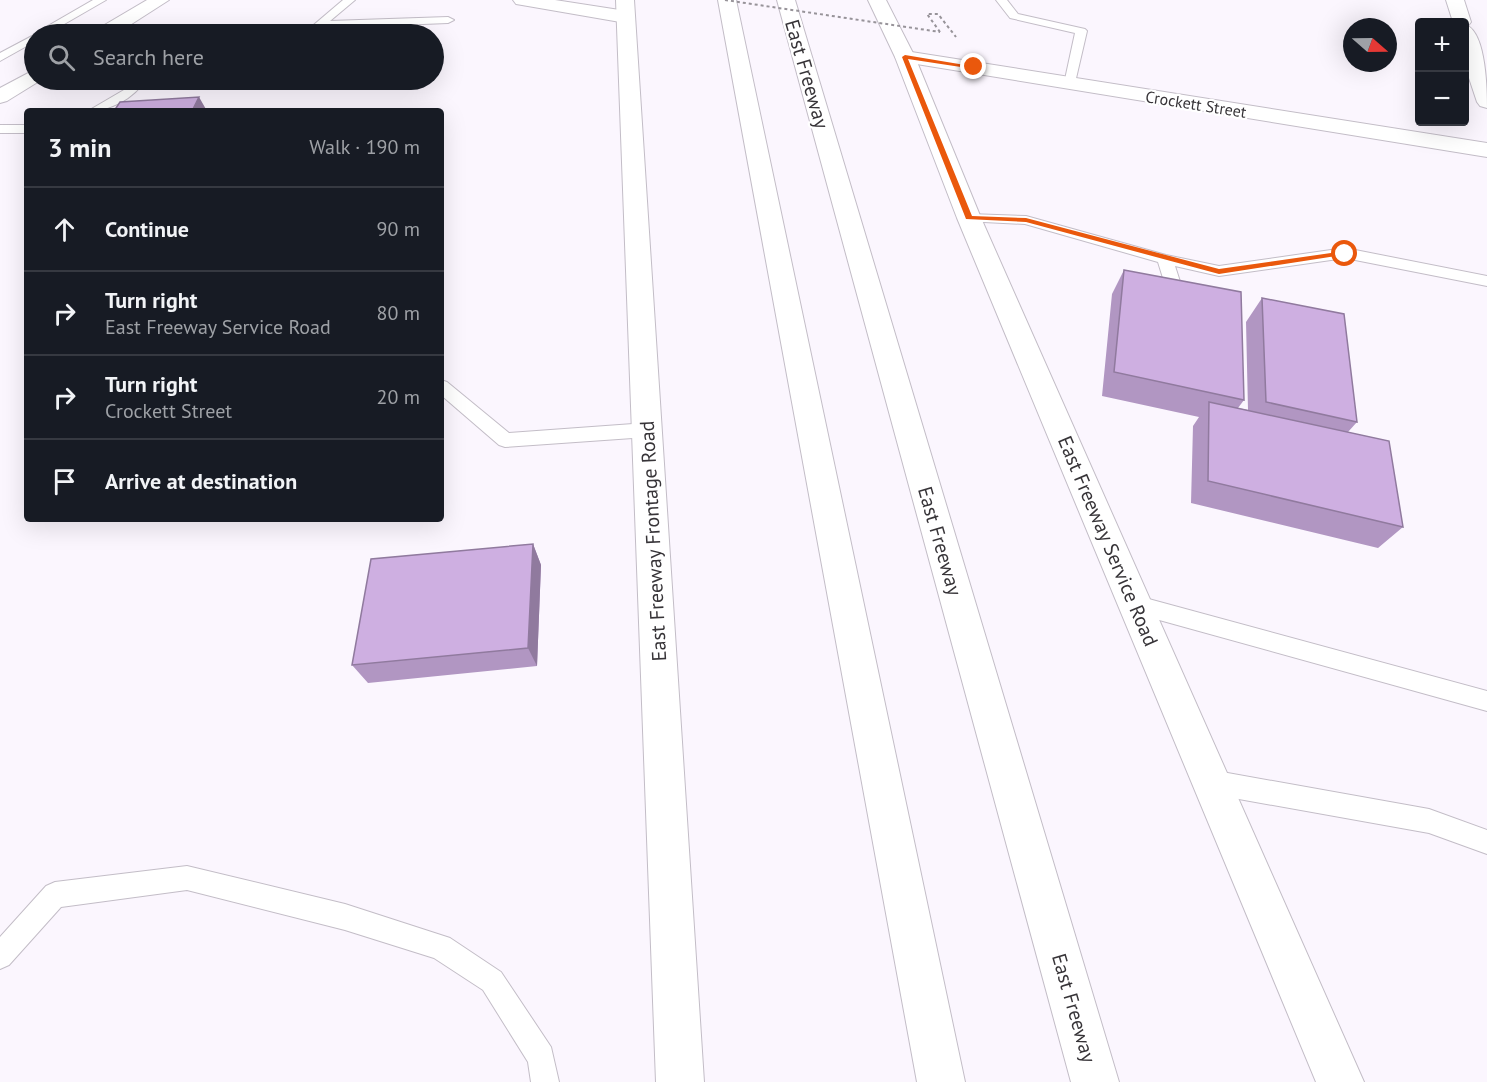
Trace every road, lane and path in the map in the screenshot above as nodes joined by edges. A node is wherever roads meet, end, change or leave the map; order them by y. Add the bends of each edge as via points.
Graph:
1 (101, 0) edge
2 (160, 0) edge
3 (350, 0) edge
4 (522, 0) edge
5 (726, 0) edge
6 (786, 0) edge
7 (877, 0) edge
8 (1001, 0) edge
9 (1455, 0) edge
10 (626, 8) edge
11 (1461, 18) edge
12 (448, 20) dead end
13 (58, 24) edge
14 (120, 24) edge
15 (321, 24) edge
16 (346, 24) edge
17 (948, 39) dead end
18 (1469, 43) edge
19 (24, 44) edge
20 (905, 57) junction
21 (0, 58) edge
22 (1483, 77) edge
23 (24, 82) edge
24 (1070, 84) junction
25 (132, 90) edge
26 (0, 97) edge
27 (1487, 102) edge
28 (99, 108) edge
29 (0, 129) edge
30 (24, 129) edge
31 (1487, 150) edge
32 (969, 218) junction
33 (1165, 259) junction
34 (1487, 280) edge
35 (1175, 291) edge
36 (444, 389) edge
37 (647, 430) junction
38 (1134, 604) junction
39 (1487, 701) edge
40 (1211, 782) junction
41 (1487, 842) edge
42 (0, 956) edge
43 (545, 1082) edge
44 (680, 1082) edge
45 (941, 1082) edge
46 (1095, 1082) edge
47 (1340, 1082) edge

1 - 13 lane
2 - 14 main road
3 - 15 lane
4 - 10 main road
5 - 17 path, bridge via 940,32 927,14 938,14 956,38
5 - 45 main road
6 - 46 main road, East Freeway
7 - 20 main road, East Freeway Service Road
8 - 24 lane via 1014,16 1081,31
9 - 11 main road
10 - 37 main road, East Freeway Frontage Road
12 - 16 lane
18 - 22 main road
19 - 21 lane
20 - 24 main road, Crockett Street
20 - 32 main road, East Freeway Service Road
22 - 27 main road
23 - 26 main road
24 - 31 main road, Crockett Street
25 - 28 lane
29 - 30 lane
32 - 33 lane via 1026,220
32 - 38 main road, East Freeway Service Road
33 - 34 lane via 1219,271 1345,254
33 - 35 lane
36 - 37 lane via 505,440
37 - 44 main road, East Freeway Frontage Road
38 - 39 lane
38 - 40 main road, East Freeway Service Road
40 - 41 lane via 1429,821
40 - 47 main road, East Freeway Service Road
42 - 43 lane via 55,895 187,878 345,917 441,947 492,981 541,1057

